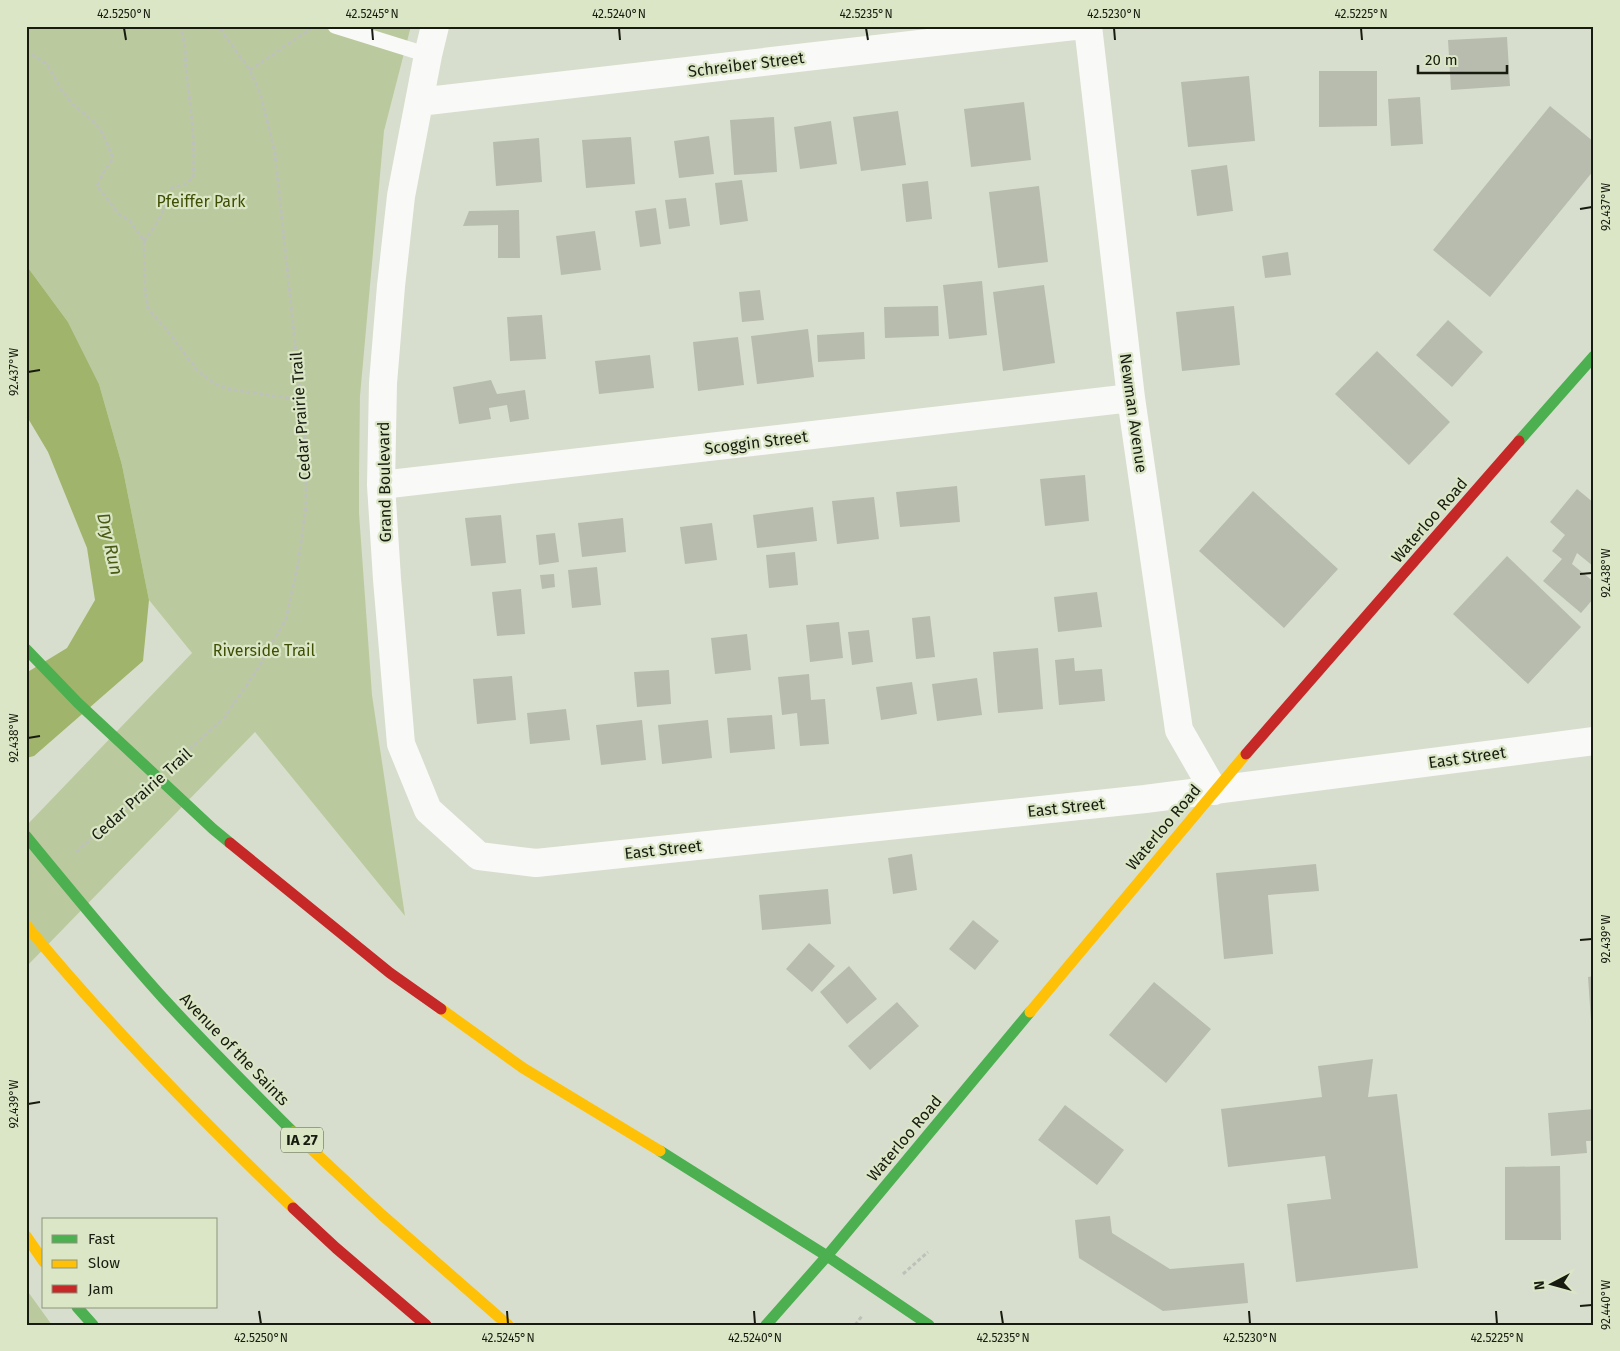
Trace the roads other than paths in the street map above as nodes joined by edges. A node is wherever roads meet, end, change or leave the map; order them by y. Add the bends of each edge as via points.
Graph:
1 (335, 26) edge
2 (435, 26) edge
3 (1074, 26) edge
4 (1088, 26) edge
5 (428, 55) junction
6 (419, 102) junction
7 (1594, 356) edge
8 (1131, 398) junction
9 (381, 485) junction
10 (26, 648) edge
11 (1594, 740) edge
12 (1214, 791) junction
13 (26, 836) edge
14 (536, 863) joint
15 (26, 924) edge
16 (26, 1236) edge
17 (827, 1256) junction
18 (42, 1259) edge
19 (78, 1308) edge
20 (93, 1325) edge
21 (426, 1325) edge
22 (508, 1325) edge
23 (766, 1325) edge
24 (929, 1325) edge

1 - 5 lane
2 - 5 street, Grand Boulevard
3 - 6 street, Schreiber Street
4 - 8 street, Newman Avenue
5 - 6 street, Grand Boulevard
6 - 9 street, Grand Boulevard via 401,196 391,286 383,383
7 - 12 main road, Waterloo Road
8 - 9 street, Scoggin Street
8 - 12 street, Newman Avenue via 1179,730
9 - 14 street, Grand Boulevard via 402,744 428,810 479,856
10 - 17 main road via 78,704 212,829 390,972 523,1068
11 - 12 street, East Street
12 - 14 street, East Street
12 - 17 main road, Waterloo Road
13 - 22 main road, Avenue of the Saints / IA 27 via 111,940 274,1113 377,1211
15 - 21 main road via 144,1060 234,1151 336,1248
16 - 18 main road
17 - 23 main road, Waterloo Road
17 - 24 main road
19 - 20 main road

